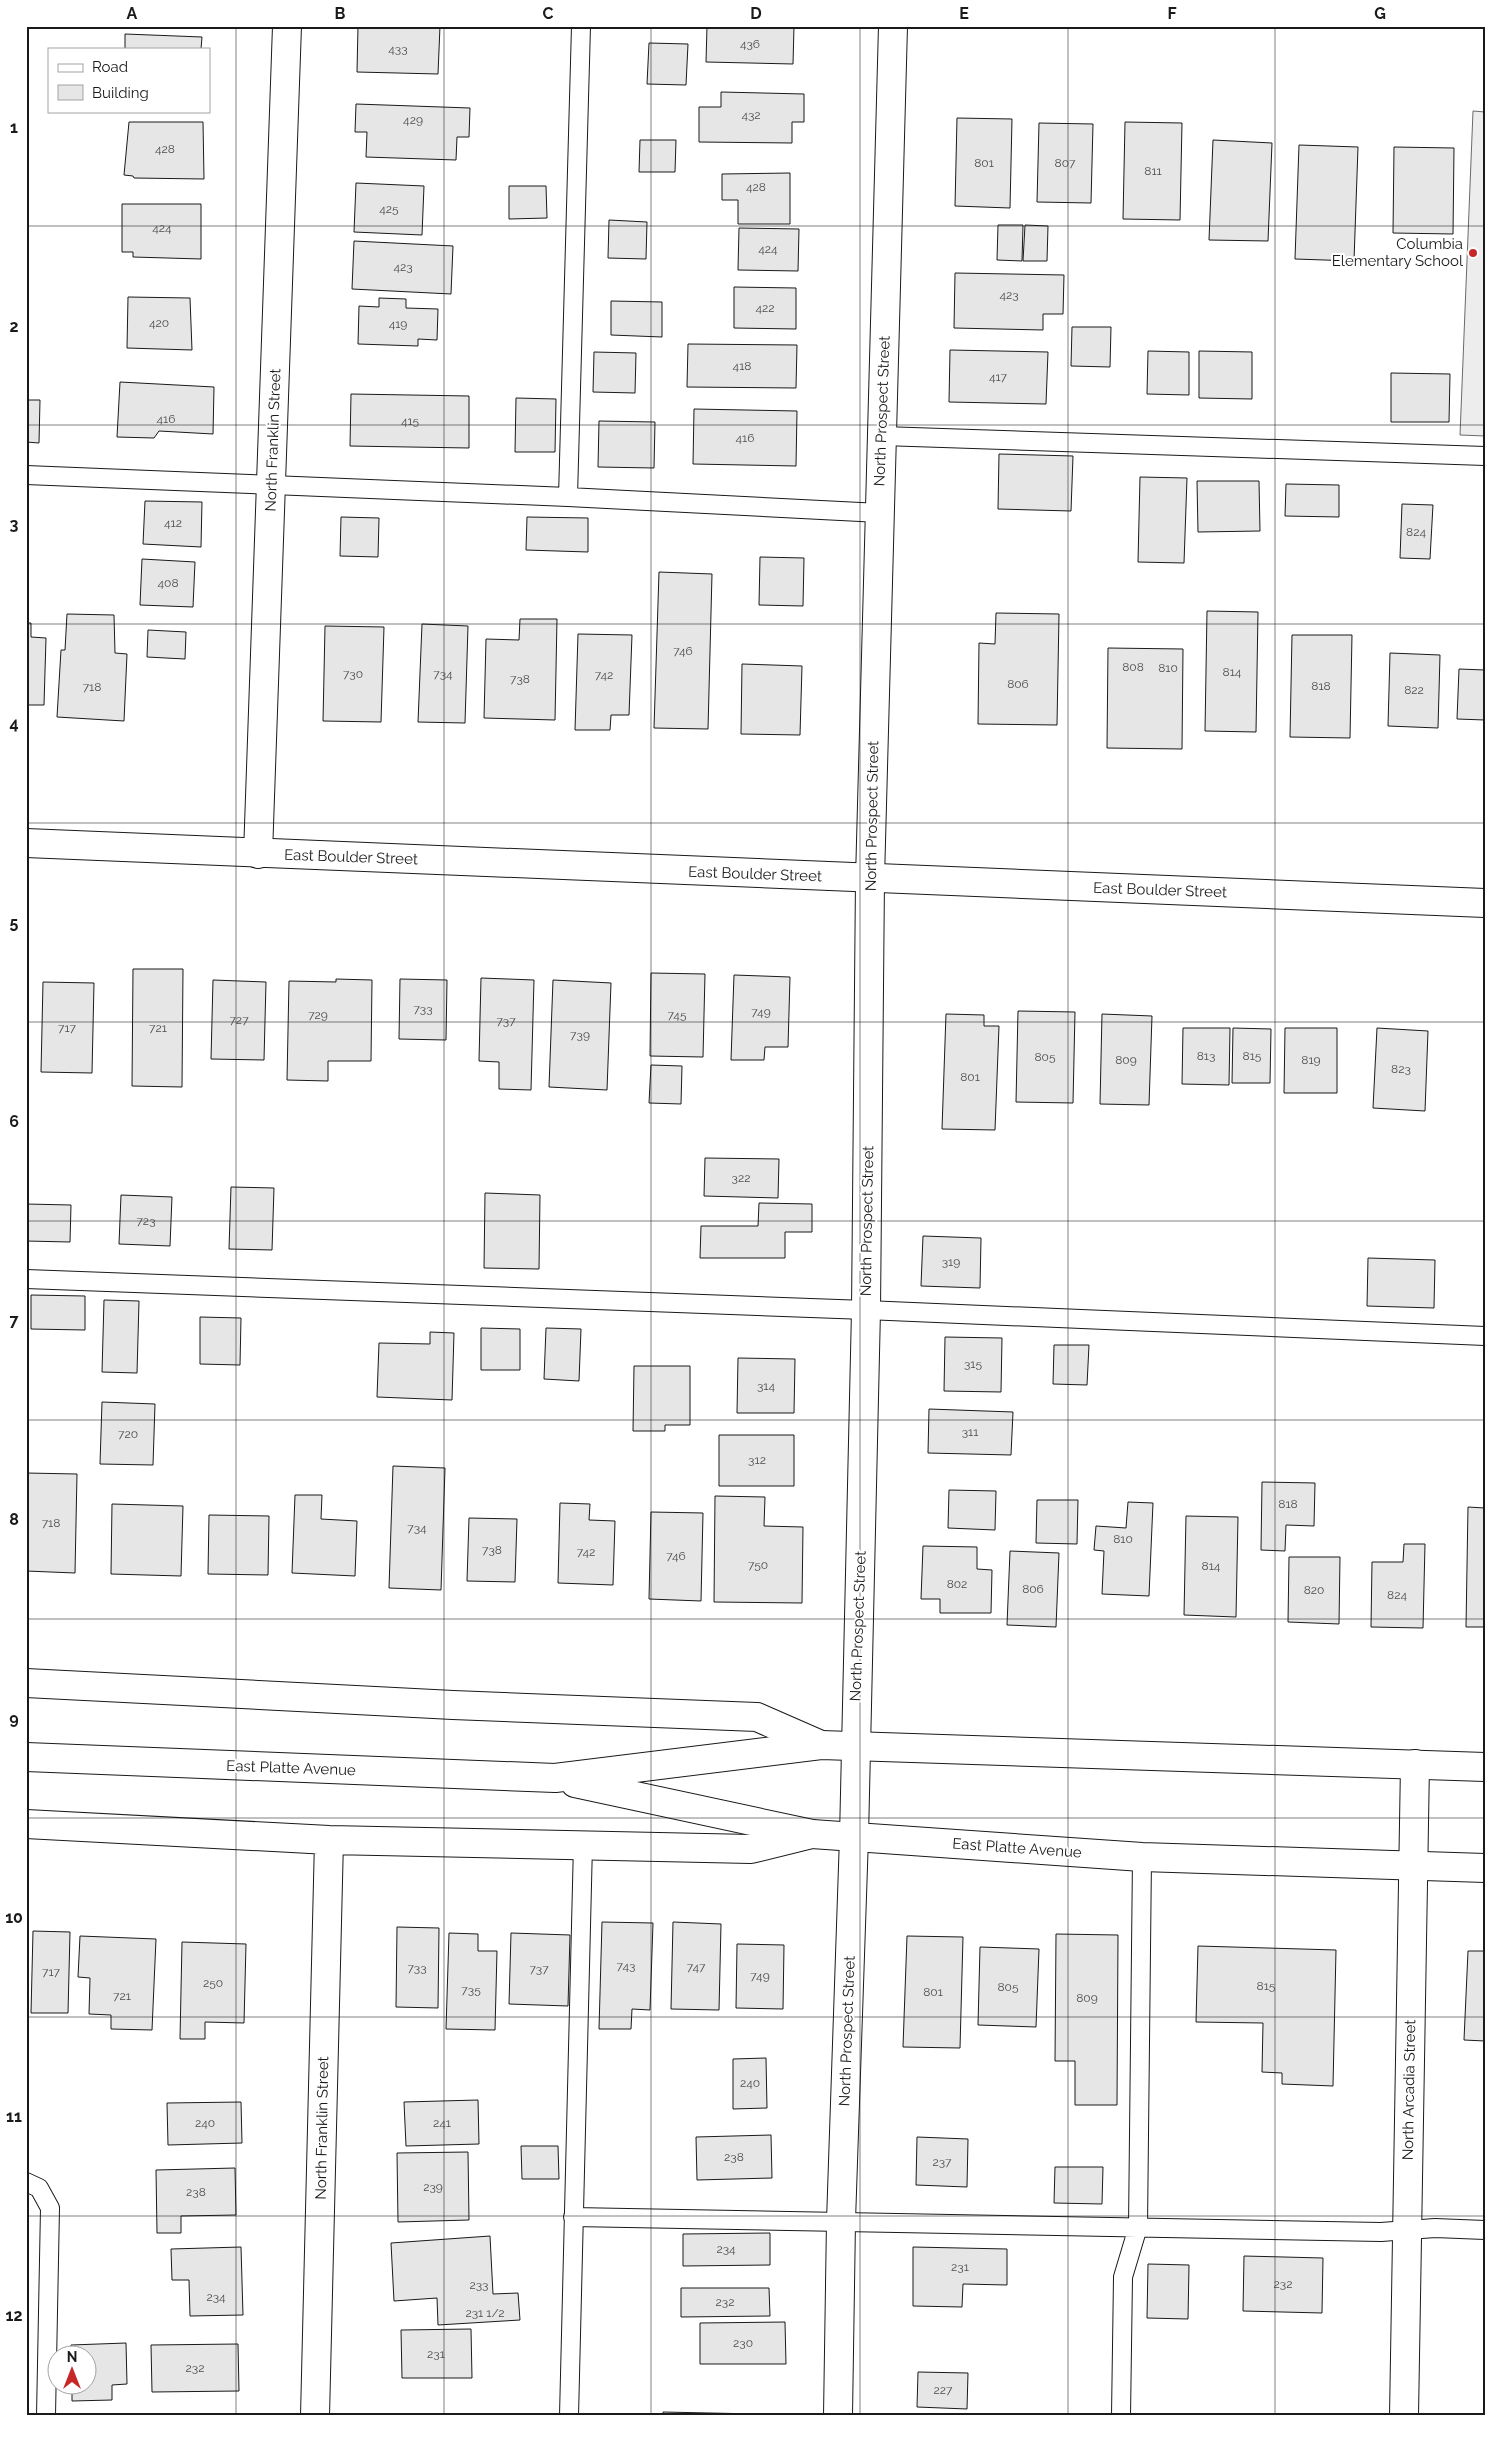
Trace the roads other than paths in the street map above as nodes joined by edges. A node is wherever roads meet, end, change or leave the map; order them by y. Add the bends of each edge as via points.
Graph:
1 (287, 26) edge
2 (580, 26) edge
3 (893, 26) edge
4 (882, 436) junction
5 (1485, 456) edge
6 (26, 475) edge
7 (271, 485) junction
8 (568, 497) junction
9 (880, 513) junction
10 (26, 843) edge
11 (258, 854) junction
12 (870, 878) junction
13 (1485, 903) edge
14 (26, 1279) edge
15 (866, 1310) junction
16 (1485, 1336) edge
17 (26, 1683) edge
18 (821, 1745) junction
19 (855, 1745) junction
20 (26, 1756) edge
21 (1415, 1764) junction
22 (1485, 1767) edge
23 (555, 1778) junction
24 (26, 1824) edge
25 (812, 1834) junction
26 (854, 1837) junction
27 (330, 1840) junction
28 (583, 1844) junction
29 (1142, 1856) junction
30 (1414, 1866) junction
31 (1485, 1868) edge
32 (26, 2182) edge
33 (573, 2217) junction
34 (841, 2221) junction
35 (1138, 2227) junction
36 (1406, 2230) junction
37 (1485, 2230) edge
38 (46, 2416) edge
39 (315, 2416) edge
40 (569, 2416) edge
41 (838, 2416) edge
42 (1121, 2416) edge
43 (1404, 2416) edge

1 - 7 street, North Franklin Street
2 - 8 lane
3 - 4 street, North Prospect Street
4 - 5 lane
4 - 9 street, North Prospect Street
6 - 7 lane
7 - 8 lane
7 - 11 street, North Franklin Street
8 - 9 lane
9 - 12 street, North Prospect Street
10 - 11 street, East Boulder Street
11 - 12 street, East Boulder Street
12 - 13 street, East Boulder Street
12 - 15 street, North Prospect Street
14 - 15 lane
15 - 16 lane
15 - 19 street, North Prospect Street
17 - 18 street via 757,1717
18 - 19 street, East Platte Avenue
18 - 23 street, East Platte Avenue
19 - 21 street, East Platte Avenue
19 - 26 street, North Prospect Street
20 - 23 street, East Platte Avenue
21 - 22 street, East Platte Avenue
21 - 30 street, North Arcadia Street
23 - 25 street, East Platte Avenue
24 - 27 street
25 - 26 street, East Platte Avenue
25 - 28 street via 751,1849
26 - 29 street, East Platte Avenue
26 - 34 street, North Prospect Street
27 - 28 street
27 - 39 street, North Franklin Street
28 - 33 lane
29 - 30 street, East Platte Avenue
29 - 35 lane
30 - 31 street, East Platte Avenue
30 - 36 street, North Arcadia Street
32 - 38 lane via 39,2188 50,2208
33 - 34 lane
33 - 40 lane
34 - 35 lane
34 - 41 street, North Prospect Street
35 - 36 lane
35 - 42 lane via 1123,2277
36 - 37 lane
36 - 43 street, North Arcadia Street

